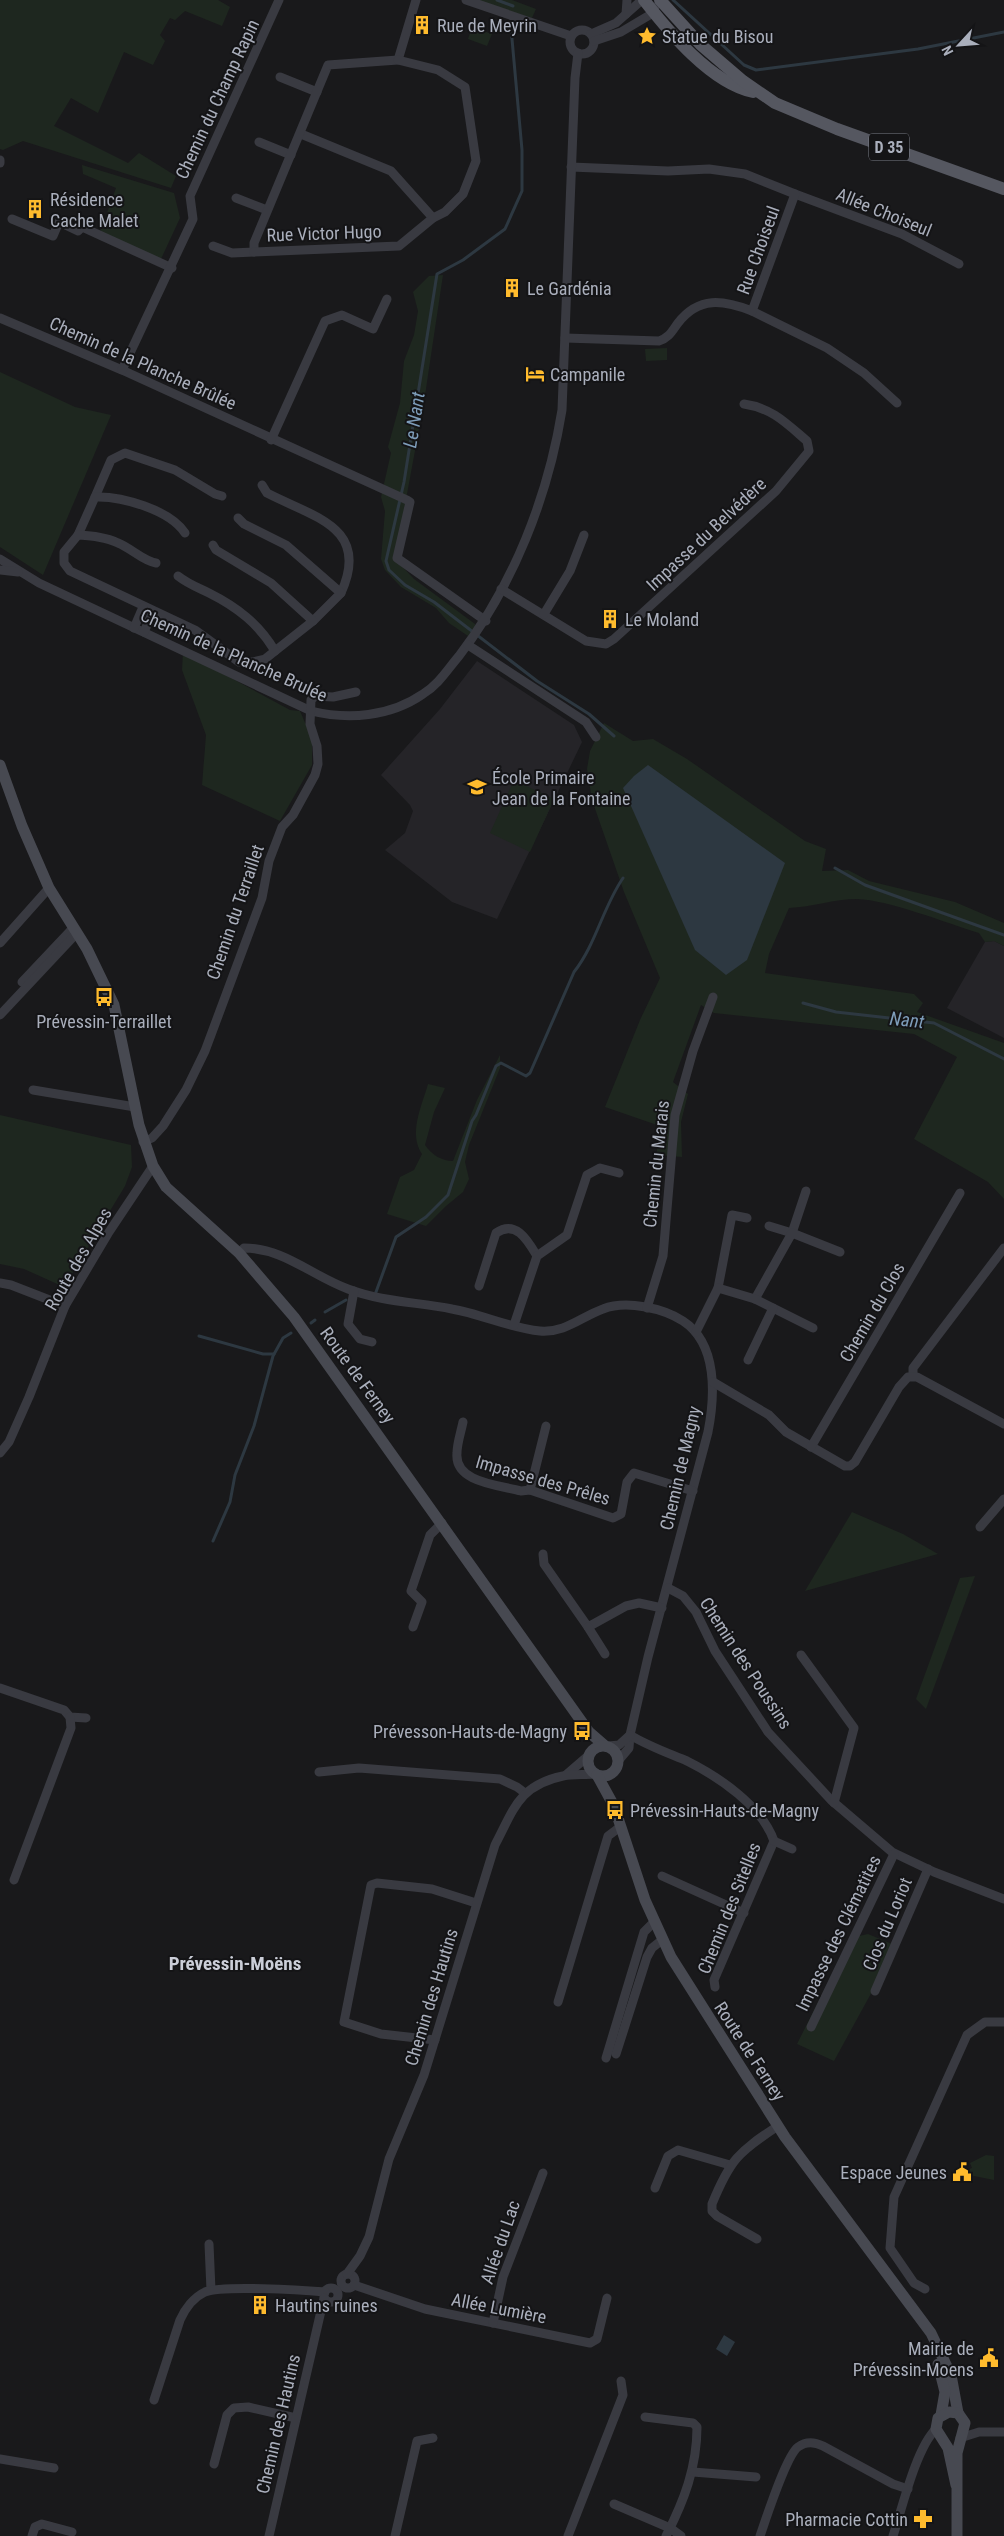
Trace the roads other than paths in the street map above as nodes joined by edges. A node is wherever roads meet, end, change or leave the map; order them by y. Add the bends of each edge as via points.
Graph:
1 (280, 0) edge
2 (416, 0) edge
3 (466, 0) edge
4 (627, 0) edge
5 (643, 0) edge
6 (658, 0) edge
7 (654, 13) junction
8 (626, 14) junction
9 (571, 36) junction
10 (593, 37) junction
11 (578, 53) junction
12 (398, 60) junction
13 (280, 77) dead end
14 (317, 92) junction
15 (759, 93) junction
16 (301, 134) junction
17 (259, 142) dead end
18 (291, 155) junction
19 (571, 167) junction
20 (1004, 189) edge
21 (795, 194) junction
22 (236, 198) dead end
23 (267, 210) junction
24 (433, 218) junction
25 (12, 219) dead end
26 (212, 246) dead end
27 (254, 252) junction
28 (959, 264) dead end
29 (172, 268) junction
30 (388, 299) dead end
31 (752, 311) junction
32 (0, 318) edge
33 (565, 338) junction
34 (122, 370) junction
35 (897, 403) dead end
36 (744, 404) dead end
37 (272, 440) junction
38 (262, 485) dead end
39 (222, 496) dead end
40 (95, 497) junction
41 (238, 518) dead end
42 (185, 533) dead end
43 (78, 535) junction
44 (584, 535) dead end
45 (214, 545) dead end
46 (0, 559) edge
47 (156, 563) dead end
48 (9, 571) edge
49 (0, 576) edge
50 (178, 576) dead end
51 (501, 589) junction
52 (341, 593) junction
53 (143, 606) junction
54 (153, 611) junction
55 (544, 614) junction
56 (313, 621) junction
57 (486, 621) junction
58 (134, 628) junction
59 (144, 632) junction
60 (470, 642) junction
61 (275, 652) junction
62 (356, 692) dead end
63 (310, 711) junction
64 (596, 737) dead end
65 (0, 765) edge
66 (49, 888) junction
67 (75, 931) junction
68 (0, 942) edge
69 (713, 997) dead end
70 (0, 1006) edge
71 (0, 1015) edge
72 (34, 1090) dead end
73 (135, 1106) junction
74 (144, 1142) junction
75 (153, 1166) junction
76 (619, 1173) dead end
77 (806, 1191) dead end
78 (960, 1193) dead end
79 (747, 1218) dead end
80 (769, 1226) dead end
81 (792, 1233) junction
82 (1004, 1248) edge
83 (840, 1252) dead end
84 (238, 1253) junction
85 (537, 1256) junction
86 (0, 1283) edge
87 (479, 1286) dead end
88 (718, 1288) junction
89 (354, 1291) junction
90 (755, 1299) junction
91 (65, 1306) junction
92 (647, 1308) junction
93 (773, 1308) junction
94 (514, 1325) junction
95 (813, 1328) dead end
96 (696, 1332) junction
97 (372, 1342) dead end
98 (748, 1360) dead end
99 (913, 1376) junction
100 (712, 1382) junction
101 (463, 1422) dead end
102 (1004, 1424) edge
103 (546, 1426) dead end
104 (810, 1447) junction
105 (0, 1453) edge
106 (530, 1490) junction
107 (693, 1491) junction
108 (1004, 1499) edge
109 (442, 1523) junction
110 (980, 1527) dead end
111 (543, 1554) dead end
112 (668, 1588) junction
113 (662, 1608) junction
114 (413, 1627) dead end
115 (588, 1627) junction
116 (605, 1654) dead end
117 (801, 1655) dead end
118 (0, 1688) edge
119 (70, 1718) junction
120 (86, 1718) dead end
121 (589, 1732) junction
122 (630, 1735) junction
123 (606, 1746) junction
124 (590, 1753) junction
125 (616, 1766) junction
126 (319, 1772) dead end
127 (596, 1774) junction
128 (566, 1775) junction
129 (524, 1793) junction
130 (834, 1803) junction
131 (614, 1806) junction
132 (620, 1827) junction
133 (774, 1841) junction
134 (792, 1849) dead end
135 (894, 1854) junction
136 (928, 1869) junction
137 (662, 1876) dead end
138 (14, 1880) dead end
139 (1004, 1898) edge
140 (476, 1903) junction
141 (744, 1913) junction
142 (654, 1922) junction
143 (662, 1940) junction
144 (715, 1987) dead end
145 (875, 1991) dead end
146 (558, 2002) dead end
147 (1004, 2022) edge
148 (812, 2027) dead end
149 (436, 2040) junction
150 (616, 2054) dead end
151 (606, 2058) dead end
152 (778, 2126) junction
153 (730, 2165) junction
154 (543, 2173) dead end
155 (656, 2188) dead end
156 (757, 2239) dead end
157 (210, 2244) dead end
158 (349, 2282) junction
159 (924, 2289) dead end
160 (212, 2290) junction
161 (899, 2292) junction
162 (330, 2295) junction
163 (607, 2298) dead end
164 (493, 2323) junction
165 (621, 2381) dead end
166 (154, 2400) dead end
167 (958, 2413) junction
168 (941, 2415) junction
169 (645, 2417) dead end
170 (296, 2418) junction
171 (965, 2423) junction
172 (978, 2432) junction
173 (1004, 2432) edge
174 (940, 2436) junction
175 (434, 2438) dead end
176 (960, 2438) junction
177 (0, 2460) edge
178 (214, 2464) dead end
179 (54, 2468) dead end
180 (692, 2472) junction
181 (756, 2477) dead end
182 (956, 2485) junction
183 (908, 2489) junction
184 (614, 2504) dead end
185 (72, 2532) dead end
186 (668, 2532) edge
187 (32, 2536) edge
188 (268, 2536) edge
189 (395, 2536) edge
190 (568, 2536) edge
191 (681, 2536) edge
192 (760, 2536) edge
193 (893, 2536) edge
194 (957, 2536) edge

1 - 29 street, Chemin du Champ Rapin via 190,196 193,220
2 - 12 street
3 - 9 street
4 - 8 street
5 - 7 main road, D 35
5 - 8 street
6 - 7 street
6 - 15 main road, D 35 via 701,45
7 - 10 street via 621,32
7 - 15 main road, D 35 via 705,65 740,89
8 - 10 street
9 - 10 street via 581,30
9 - 11 street via 570,44
10 - 11 street via 590,51
11 - 19 street, Chemin de la Planche Brulée
12 - 14 street, Rue Victor Hugo via 328,65
12 - 24 street, Rue Victor Hugo via 438,70 465,87 476,161 463,194 445,212
13 - 14 street
14 - 16 street, Rue Victor Hugo
15 - 20 main road, D 35 via 798,114
16 - 18 street, Rue Victor Hugo
16 - 24 street via 391,171
17 - 18 street
18 - 23 street, Rue Victor Hugo
19 - 21 street, Rue Choiseul via 668,171 709,169 745,174
19 - 33 street, Chemin de la Planche Brulée
21 - 28 street, Allée Choiseul via 902,234
21 - 31 street, Rue Choiseul
22 - 23 street, Rue Victor Hugo
23 - 27 street, Rue Victor Hugo via 254,243
24 - 27 street, Rue Victor Hugo via 399,246
25 - 29 street via 52,236 59,222 78,231 82,227
26 - 27 street, Rue Victor Hugo via 232,253
29 - 34 street, Chemin du Champ Rapin
30 - 37 street via 372,329 342,315 325,321
31 - 33 street, Rue Choiseul via 704,303 687,312 670,334 659,341
31 - 35 street via 827,348 864,372
32 - 34 street, Chemin de la Planche Brûlée
33 - 51 street, Chemin de la Planche Brulée via 562,410 553,455 537,507
34 - 37 street, Chemin de la Planche Brûlée
36 - 55 street, Impasse du Belvédère via 768,409 807,441 809,451 805,458 776,491 606,644 586,641
37 - 57 street, Chemin de la Planche Brûlée via 410,502 397,558
38 - 52 street via 267,493 330,524 342,537 351,560
39 - 40 street via 175,470 125,453 110,460
40 - 42 street via 120,498 139,504 180,526
40 - 43 street
41 - 52 street via 286,545
43 - 47 street via 116,542
43 - 53 street via 64,552 64,563 70,571
44 - 55 street via 570,571
45 - 56 street via 216,550 271,583
46 - 48 street, Chemin de la Planche Brulée
48 - 49 street
48 - 58 street, Chemin de la Planche Brulée
50 - 61 street via 226,601 250,618 268,638
51 - 55 street, Impasse du Belvédère
51 - 57 street, Chemin de la Planche Brulée
52 - 56 street
53 - 54 street
53 - 58 street
54 - 59 street
54 - 61 street via 195,630 239,662 264,659
56 - 61 street
57 - 60 street, Chemin de la Planche Brulée
58 - 59 street, Chemin de la Planche Brulée
59 - 63 street, Chemin de la Planche Brulée
60 - 63 street, Chemin de la Planche Brulée via 440,681 422,696 397,707 347,717
60 - 64 street via 586,722
62 - 63 street via 332,697 315,696 310,700
63 - 74 street, Chemin du Terraillet via 310,724 317,746 315,775 294,814 282,827 269,861 262,898 205,1050 186,1090 163,1126
65 - 66 main road, Route de Ferney
66 - 67 main road, Route de Ferney
66 - 68 street
67 - 70 street
67 - 71 street
67 - 73 main road, Route de Ferney via 104,981 116,1013
69 - 92 street, Chemin du Marais via 675,1115 663,1256
72 - 73 street
73 - 74 main road, Route de Ferney
74 - 75 main road, Route de Ferney
75 - 84 main road, Route de Ferney via 175,1196
75 - 91 street, Route des Alpes
76 - 85 street via 600,1168 587,1175 567,1235
77 - 81 street
78 - 104 street, Chemin du Clos
79 - 88 street via 732,1215
80 - 81 street
81 - 83 street
81 - 90 street
82 - 99 street via 913,1368
84 - 89 street, Chemin de Magny via 244,1248 260,1248 280,1253
84 - 109 main road, Route de Ferney via 294,1317
85 - 87 street via 524,1235 514,1229 502,1229 496,1233
85 - 94 street
86 - 91 street
88 - 90 street
88 - 96 street
89 - 94 street, Chemin de Magny via 381,1299 453,1309
89 - 97 street via 348,1324 360,1338
90 - 93 street
91 - 105 street, Route des Alpes via 29,1397 9,1442
92 - 94 street, Chemin de Magny via 607,1307 570,1326 551,1331
92 - 96 street, Chemin de Magny via 669,1313
93 - 95 street
93 - 98 street
96 - 100 street, Chemin de Magny via 705,1346
99 - 102 street
99 - 104 street via 903,1380 898,1387 864,1449 850,1466
100 - 104 street via 769,1415 786,1432
100 - 107 street, Chemin de Magny via 712,1410
101 - 106 street, Impasse des Prêles via 456,1454 463,1473 522,1491
103 - 106 street
106 - 107 street, Impasse des Prêles via 613,1518 621,1514 627,1482 634,1473
107 - 112 street, Chemin de Magny
108 - 110 street
109 - 114 street via 430,1535 411,1591 422,1602
109 - 121 main road, Route de Ferney
111 - 115 street via 544,1564
112 - 113 street, Chemin de Magny
112 - 130 street, Chemin des Poussins via 683,1596 692,1608 768,1732
113 - 115 street via 639,1603 626,1606
113 - 122 street, Chemin de Magny
115 - 116 street
117 - 130 street via 854,1728
118 - 119 street via 64,1710
119 - 120 street
119 - 138 street via 71,1728
121 - 123 main road, Route de Ferney
121 - 124 main road, Route de Ferney
122 - 123 street via 619,1745
122 - 125 street, Chemin de Magny via 629,1748
122 - 133 street, Chemin des Sitelles via 712,1774 752,1808
123 - 124 main road
123 - 125 main road via 616,1752
124 - 127 main road via 588,1764
124 - 128 street
125 - 127 main road via 606,1776
125 - 131 main road, Route de Ferney
126 - 129 street via 359,1768 500,1779 517,1786
127 - 128 street
127 - 131 main road, Route de Ferney
128 - 129 street via 536,1785
129 - 140 street, Chemin des Hautins via 495,1845
130 - 135 street, Chemin des Poussins
131 - 132 main road, Route de Ferney
132 - 142 main road, Route de Ferney
132 - 146 street via 608,1836
133 - 134 street, Chemin des Sitelles
133 - 141 street, Chemin des Sitelles
135 - 136 street, Chemin des Poussins
135 - 148 street, Impasse des Clématites
136 - 139 street, Chemin des Poussins
136 - 145 street, Clos du Loriot
137 - 141 street
140 - 149 street, Chemin des Hautins
140 - 149 street via 420,1887 377,1883 371,1886 344,2022 381,2034
141 - 144 street, Chemin des Sitelles via 714,1980
142 - 143 main road, Route de Ferney
142 - 151 street via 644,1932
143 - 150 street via 647,1956
143 - 152 main road, Route de Ferney
147 - 159 street via 985,2022 967,2035 894,2196 890,2248 914,2283
149 - 158 street, Chemin des Hautins via 396,2138 369,2237
152 - 153 street via 744,2150
152 - 161 main road, Route de Ferney
153 - 155 street via 678,2150 668,2156
153 - 156 street via 712,2204 712,2211
154 - 164 street, Allée du Lac via 503,2277
157 - 160 street
158 - 162 street, Chemin des Hautins
158 - 164 street, Allée Lumière via 425,2309
160 - 162 street
160 - 166 street via 194,2300 180,2320
161 - 167 main road, Route de Ferney via 939,2349 951,2374
161 - 168 main road, Route de Ferney via 943,2376 945,2399
162 - 170 street, Chemin des Hautins via 320,2320
163 - 164 street, Allée Lumière via 597,2339 590,2343
165 - 190 street via 623,2395
167 - 168 main road
167 - 171 main road
168 - 174 main road via 936,2422
169 - 180 street via 694,2423 697,2443
170 - 178 street via 234,2408 227,2416
170 - 188 street, Chemin des Hautins
171 - 172 street
171 - 176 main road
172 - 173 street
172 - 176 street
174 - 176 main road via 952,2441
174 - 182 main road via 948,2448
174 - 183 street via 930,2435
175 - 189 street via 417,2441
176 - 182 main road
177 - 179 street
180 - 181 street
180 - 186 street via 683,2504
182 - 194 main road
183 - 192 street via 811,2442 798,2447 789,2459
183 - 193 street
184 - 186 street
185 - 187 street via 42,2524 35,2527
186 - 191 street

